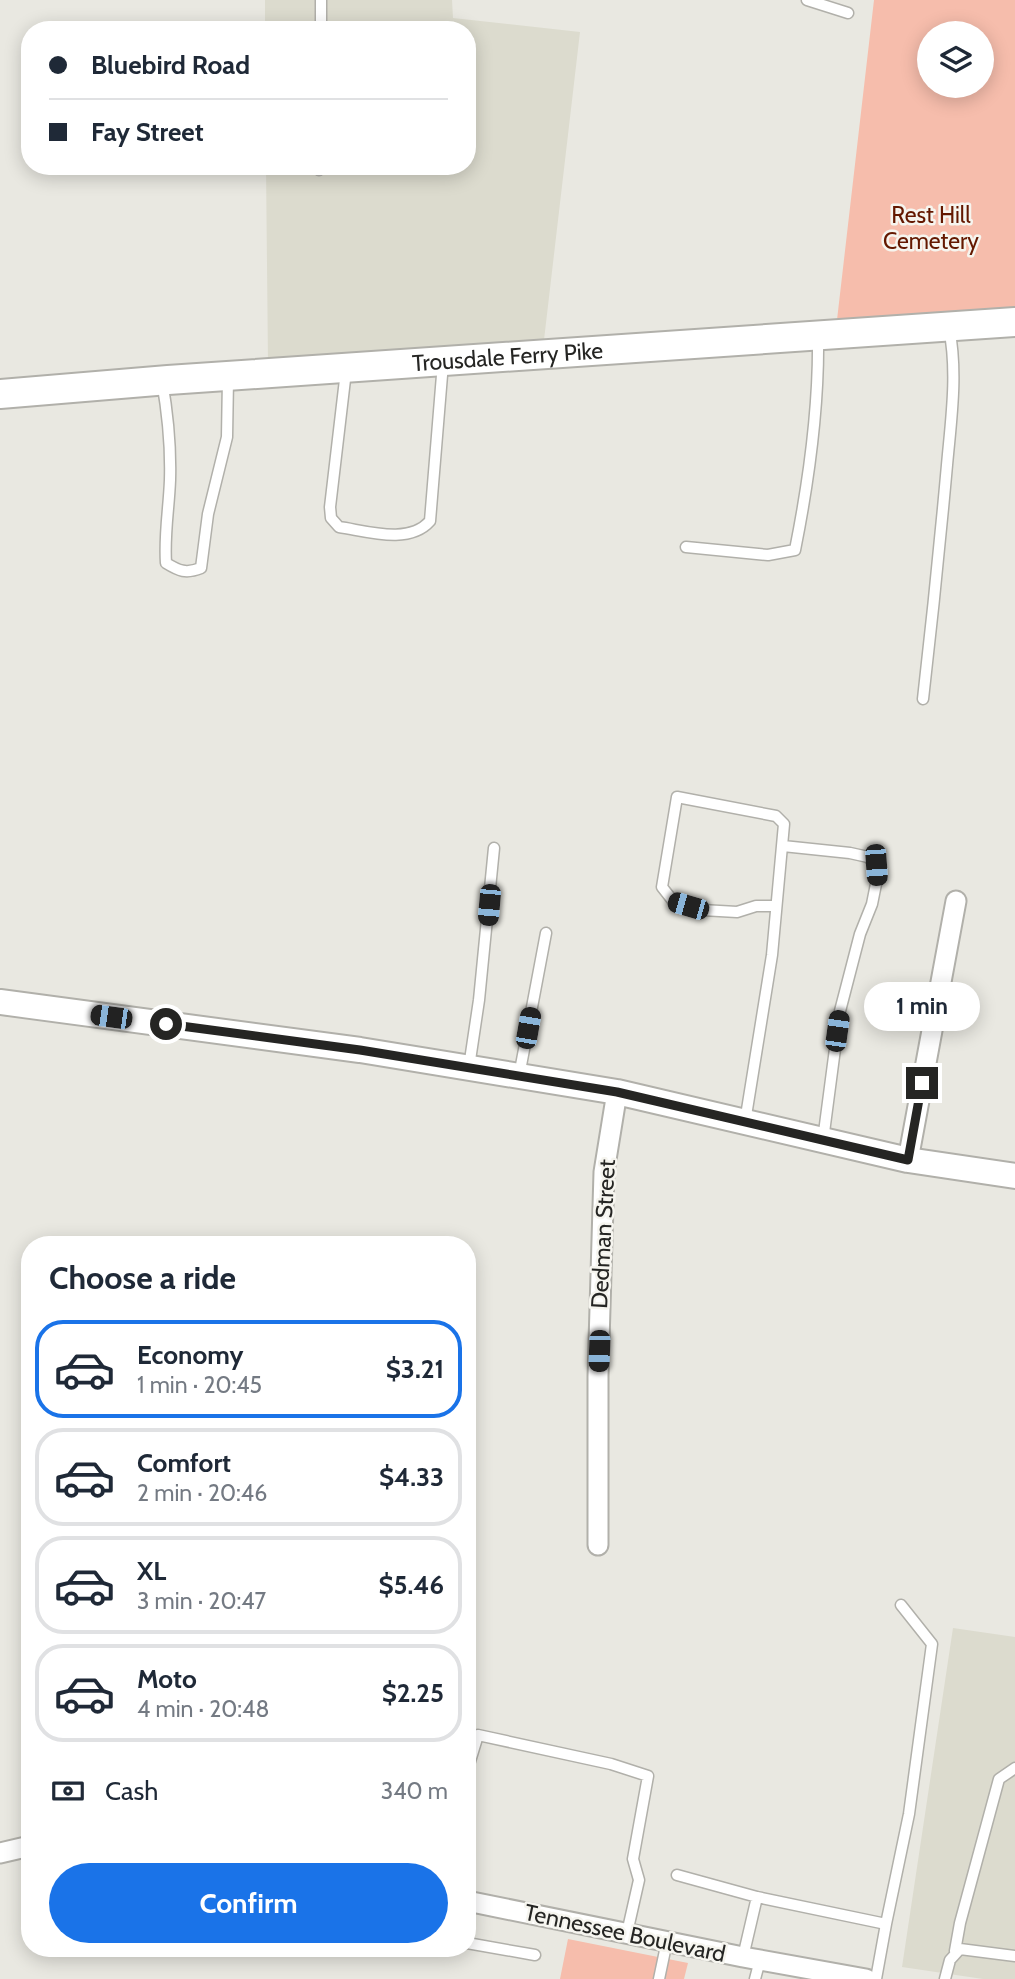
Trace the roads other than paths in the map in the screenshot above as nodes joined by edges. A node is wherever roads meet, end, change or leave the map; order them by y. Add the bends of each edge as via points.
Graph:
1 (321, 0) edge
2 (807, 0) edge
3 (848, 13) dead end
4 (321, 21) edge
5 (1015, 323) edge
6 (949, 327) junction
7 (818, 336) junction
8 (443, 362) junction
9 (346, 369) junction
10 (228, 376) junction
11 (162, 381) junction
12 (0, 394) edge
13 (686, 547) dead end
14 (923, 699) dead end
15 (783, 846) junction
16 (494, 848) dead end
17 (956, 901) dead end
18 (776, 906) junction
19 (546, 933) dead end
20 (0, 1002) edge
21 (468, 1068) junction
22 (519, 1076) junction
23 (617, 1092) junction
24 (745, 1122) junction
25 (822, 1140) junction
26 (908, 1160) junction
27 (1015, 1176) edge
28 (598, 1545) dead end
29 (901, 1605) dead end
30 (476, 1742) edge
31 (1015, 1768) edge
32 (21, 1848) edge
33 (0, 1853) edge
34 (677, 1875) dead end
35 (757, 1897) junction
36 (476, 1903) edge
37 (886, 1924) junction
38 (627, 1933) junction
39 (667, 1941) junction
40 (476, 1945) edge
41 (955, 1951) junction
42 (535, 1955) dead end
43 (1015, 1956) edge
44 (753, 1966) edge
45 (659, 1979) edge
46 (866, 1979) edge
47 (876, 1979) edge
48 (945, 1979) edge

1 - 4 lane
2 - 3 lane
5 - 6 main road, Trousdale Ferry Pike
6 - 7 main road, Trousdale Ferry Pike
6 - 14 lane via 953,393
7 - 8 main road, Trousdale Ferry Pike
7 - 13 lane via 814,428 795,550 768,555
8 - 9 main road, Trousdale Ferry Pike
8 - 9 lane via 430,521 422,530 406,535 339,527 331,518
9 - 10 main road, Trousdale Ferry Pike
10 - 11 main road, Trousdale Ferry Pike
10 - 11 lane via 227,437 210,503 201,568 190,572 166,563 170,445
11 - 12 main road, Trousdale Ferry Pike
15 - 18 lane
15 - 18 lane via 784,824 776,816 677,797 662,887 673,901 702,910 737,912
15 - 25 lane via 868,857 876,865 872,904 840,1011
16 - 21 lane
17 - 26 street
18 - 24 lane
19 - 22 lane
20 - 21 street
21 - 22 street
22 - 23 street
23 - 24 street
23 - 28 street, Dedman Street via 604,1171
24 - 25 street
25 - 26 street
26 - 27 street
29 - 37 lane via 932,1644 909,1814
30 - 38 lane via 478,1735 648,1776 633,1859 639,1880
31 - 41 lane via 999,1779
32 - 33 street
34 - 35 lane
35 - 37 lane
35 - 44 lane
36 - 38 street, Tennessee Boulevard
37 - 47 lane
38 - 39 street, Tennessee Boulevard
39 - 44 street, Tennessee Boulevard
39 - 45 lane
40 - 42 lane
41 - 43 lane
41 - 48 lane
44 - 46 street, Tennessee Boulevard

